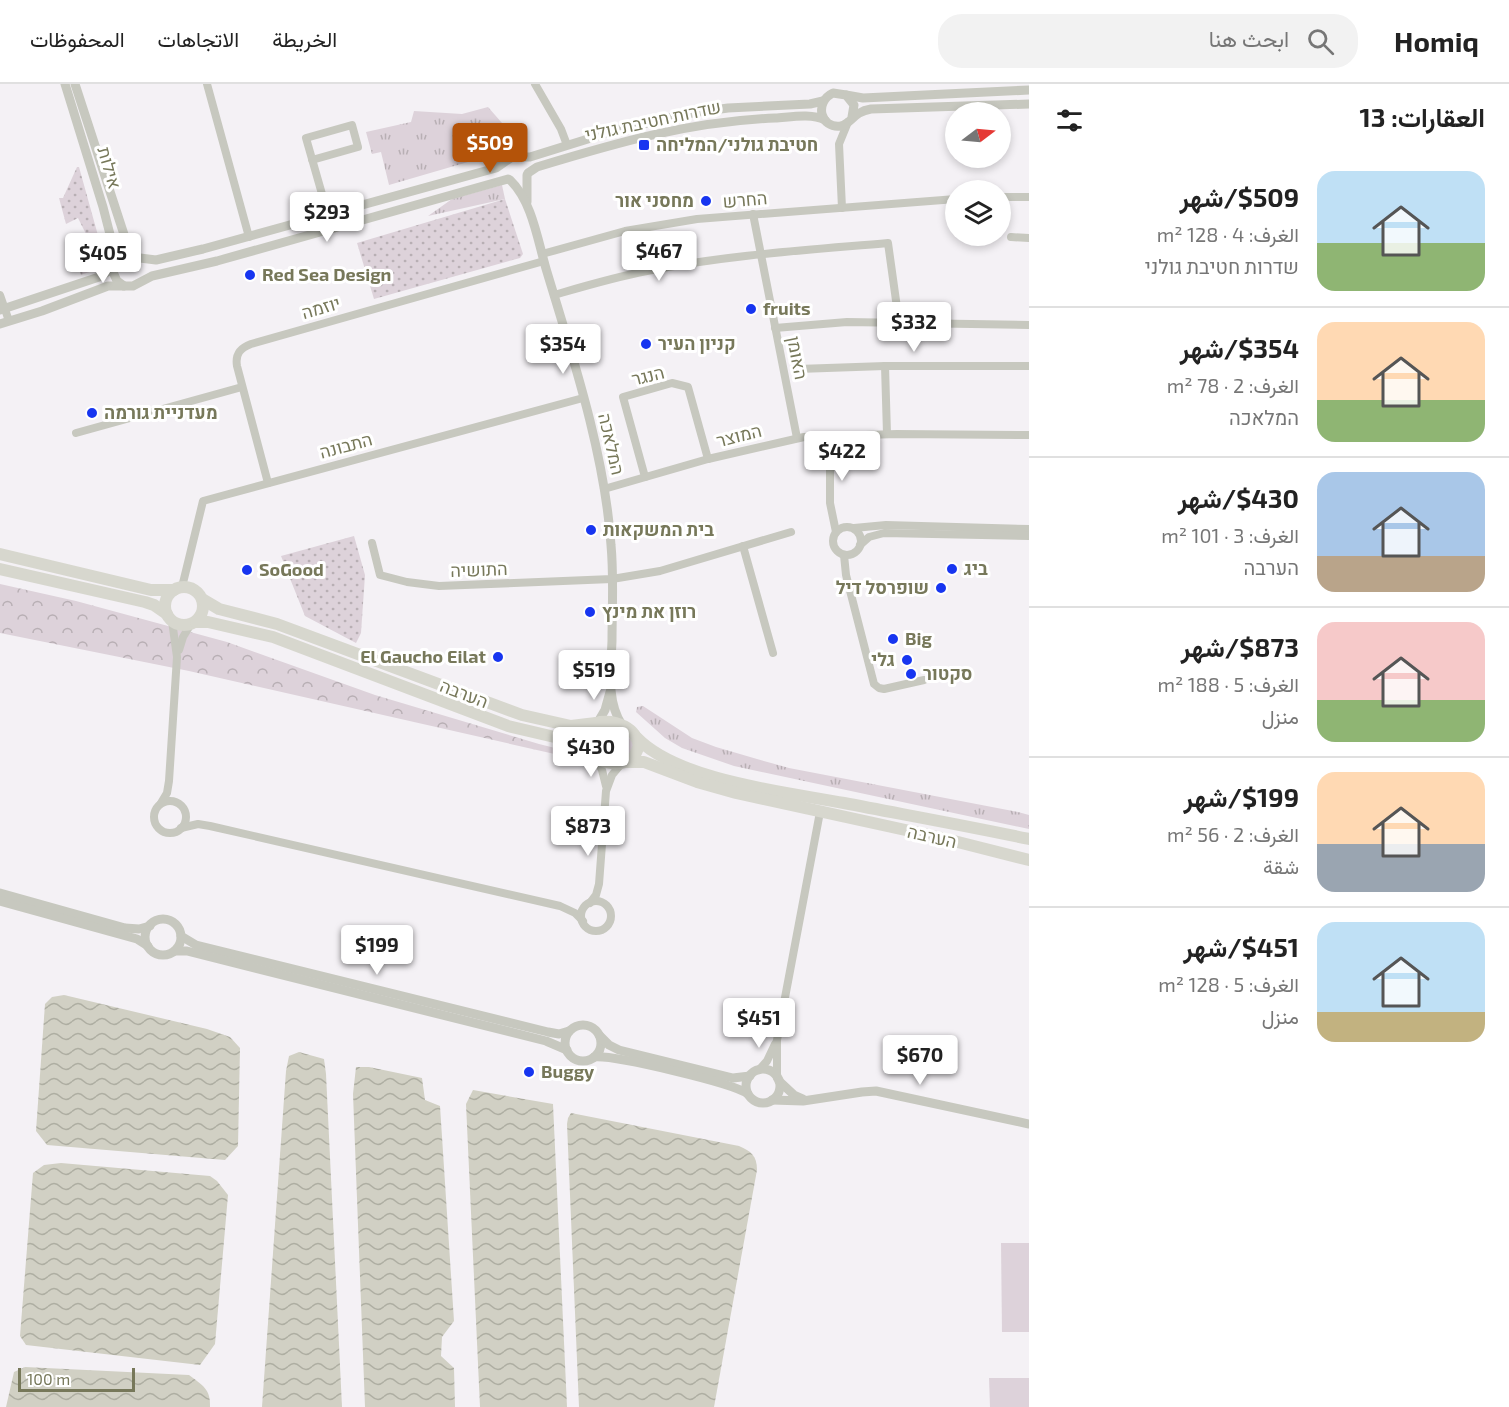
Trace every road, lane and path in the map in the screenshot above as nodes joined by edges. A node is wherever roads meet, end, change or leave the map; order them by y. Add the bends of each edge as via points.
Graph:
1 (65, 84) edge
2 (75, 84) edge
3 (207, 84) edge
4 (535, 84) edge
5 (830, 84) edge
6 (834, 84) edge
7 (1029, 90) edge
8 (844, 94) junction
9 (825, 99) junction
10 (1029, 104) edge
11 (850, 120) junction
12 (828, 122) junction
13 (839, 144) junction
14 (567, 145) junction
15 (519, 157) junction
16 (312, 160) junction
17 (505, 163) junction
18 (527, 174) junction
19 (509, 180) junction
20 (1011, 197) edge
21 (1029, 197) edge
22 (945, 200) edge
23 (842, 208) junction
24 (753, 214) junction
25 (328, 215) junction
26 (530, 216) junction
27 (327, 229) junction
28 (249, 237) junction
29 (1011, 237) dead end
30 (1029, 238) edge
31 (761, 255) junction
32 (134, 257) junction
33 (543, 257) junction
34 (115, 265) junction
35 (141, 281) junction
36 (124, 286) junction
37 (0, 294) edge
38 (554, 295) junction
39 (2, 309) edge
40 (899, 322) junction
41 (4, 323) edge
42 (1029, 325) edge
43 (775, 328) junction
44 (885, 366) junction
45 (1029, 366) edge
46 (798, 369) dead end
47 (242, 387) junction
48 (583, 398) junction
49 (76, 433) dead end
50 (887, 434) junction
51 (830, 435) junction
52 (1029, 435) edge
53 (797, 438) junction
54 (708, 459) junction
55 (645, 477) junction
56 (268, 483) junction
57 (604, 489) junction
58 (854, 528) junction
59 (1029, 529) edge
60 (791, 532) dead end
61 (836, 532) junction
62 (1029, 536) edge
63 (372, 543) dead end
64 (860, 545) junction
65 (743, 546) junction
66 (0, 554) edge
67 (844, 555) junction
68 (0, 569) edge
69 (612, 579) junction
70 (178, 589) junction
71 (202, 599) junction
72 (169, 617) junction
73 (194, 623) junction
74 (774, 653) dead end
75 (177, 657) junction
76 (924, 680) dead end
77 (611, 687) junction
78 (597, 723) junction
79 (622, 725) junction
80 (637, 738) junction
81 (592, 754) junction
82 (624, 762) junction
83 (169, 781) junction
84 (606, 791) junction
85 (177, 802) junction
86 (161, 803) junction
87 (184, 810) junction
88 (820, 812) junction
89 (210, 826) junction
90 (181, 828) junction
91 (1029, 839) edge
92 (1029, 860) edge
93 (599, 884) junction
94 (0, 893) edge
95 (0, 901) edge
96 (604, 903) junction
97 (588, 904) junction
98 (560, 906) junction
99 (583, 921) junction
100 (150, 926) junction
101 (181, 936) junction
102 (148, 946) junction
103 (175, 951) junction
104 (569, 1031) junction
105 (599, 1035) junction
106 (777, 1040) junction
107 (567, 1050) junction
108 (594, 1056) junction
109 (759, 1070) junction
110 (750, 1076) junction
111 (778, 1080) junction
112 (748, 1094) junction
113 (772, 1100) junction
114 (809, 1100) junction
115 (1029, 1124) edge

1 - 34 street, אילות via 103,207
2 - 32 street, אילות
3 - 28 street
4 - 14 street
5 - 9 street
6 - 8 street
7 - 8 street via 863,98
8 - 9 street via 833,93
8 - 11 street via 854,105
9 - 12 street via 821,111
9 - 14 street, שדרות חטיבת גולני via 810,104 698,112
10 - 11 street via 871,109
11 - 12 street via 839,126
11 - 13 street
12 - 13 street
12 - 18 street, שדרות חטיבת גולני via 811,116 694,125 623,141 537,167
13 - 23 street
14 - 15 street, שדרות חטיבת גולני
15 - 17 street
15 - 18 street via 527,164
16 - 16 street via 358,147 352,125 306,138
16 - 25 street
17 - 19 street via 504,173
17 - 25 street
18 - 19 street via 519,182
18 - 26 street, המלאכה
19 - 26 street, המלאכה via 518,189
19 - 27 street
20 - 21 street
22 - 23 street, החרש
23 - 24 street, החרש
24 - 31 street, האומן
24 - 33 street, החרש via 625,231
25 - 27 street
25 - 28 street
26 - 33 street, המלאכה
27 - 35 street
28 - 32 street via 159,260
29 - 30 street
31 - 38 street via 648,270
31 - 40 street via 888,243
31 - 43 street, האומן
32 - 34 street via 122,257
32 - 35 street via 144,267
33 - 38 street, המלאכה
33 - 47 street, יוזמה via 246,346 236,358
34 - 36 street via 115,278
34 - 39 street via 99,277
35 - 36 street
36 - 41 street via 108,286
37 - 39 street
38 - 48 street, המלאכה
39 - 41 street
40 - 42 street
40 - 43 street via 827,322
43 - 53 street, האומן
44 - 45 street
44 - 46 street
44 - 50 street
47 - 49 street
47 - 56 street, יוזמה
48 - 56 street, התבונה
48 - 57 street, המלאכה
50 - 51 street, המוצר
50 - 52 street, המוצר
51 - 53 street, המוצר
51 - 61 street via 830,503
53 - 54 street, המוצר
54 - 55 street, המוצר
54 - 55 street, הנגר via 688,387 672,383 623,398
55 - 57 street, המוצר
56 - 70 street, התבונה via 203,501
57 - 69 street, המלאכה
58 - 59 street via 886,525
58 - 61 street via 843,527
58 - 64 street via 860,534
60 - 65 street
61 - 67 street via 833,545
62 - 64 street via 884,533 869,537
63 - 69 street, התושיה via 380,575 418,584
64 - 67 street via 854,553
65 - 69 street via 660,571
65 - 74 street
66 - 70 highway via 151,590
67 - 76 street via 873,681 879,688 887,688
68 - 72 highway via 145,602
69 - 77 street, המלאכה
70 - 71 highway via 196,591
70 - 72 highway via 165,602
71 - 73 highway via 202,614
71 - 78 highway, הערבה via 219,609 286,627 522,715 571,726
72 - 73 highway via 181,625
72 - 75 street
73 - 75 street via 183,636
73 - 81 highway, הערבה via 208,622 273,638 497,722 576,742
75 - 83 street
77 - 78 street, המלאכה
77 - 79 street, המלאכה
78 - 79 highway
78 - 81 highway via 584,735 584,743
79 - 80 highway
80 - 82 highway via 638,750
80 - 91 highway, הערבה via 667,759 722,778
81 - 82 highway via 611,763
81 - 84 street via 602,770
82 - 84 street via 612,775
82 - 88 highway, הערבה via 644,762 717,788
83 - 85 street
83 - 86 street
84 - 93 street
85 - 86 street
85 - 87 street
86 - 90 street via 154,815 156,826 170,833
87 - 89 street
87 - 90 street
88 - 92 highway, הערבה
88 - 106 street
89 - 90 street
89 - 98 street
93 - 96 street
93 - 97 street
94 - 100 street via 125,928
95 - 102 street via 137,939
96 - 97 street
96 - 99 street via 611,915 605,928 591,930
97 - 98 street
97 - 99 street
98 - 99 street
100 - 101 street via 160,920 171,921
100 - 102 street
101 - 103 street
101 - 104 street via 196,945 548,1032
102 - 103 street via 158,954
103 - 107 street via 546,1041
104 - 105 street via 585,1025
104 - 107 street
105 - 108 street via 600,1047
105 - 110 street via 619,1050 733,1078
106 - 109 street
106 - 111 street
107 - 108 street via 578,1060
108 - 112 street via 731,1086
109 - 110 street
109 - 111 street via 770,1071
110 - 112 street
111 - 113 street via 779,1090
111 - 114 street via 794,1095
112 - 113 street via 758,1102
113 - 114 street
114 - 115 street via 876,1091

